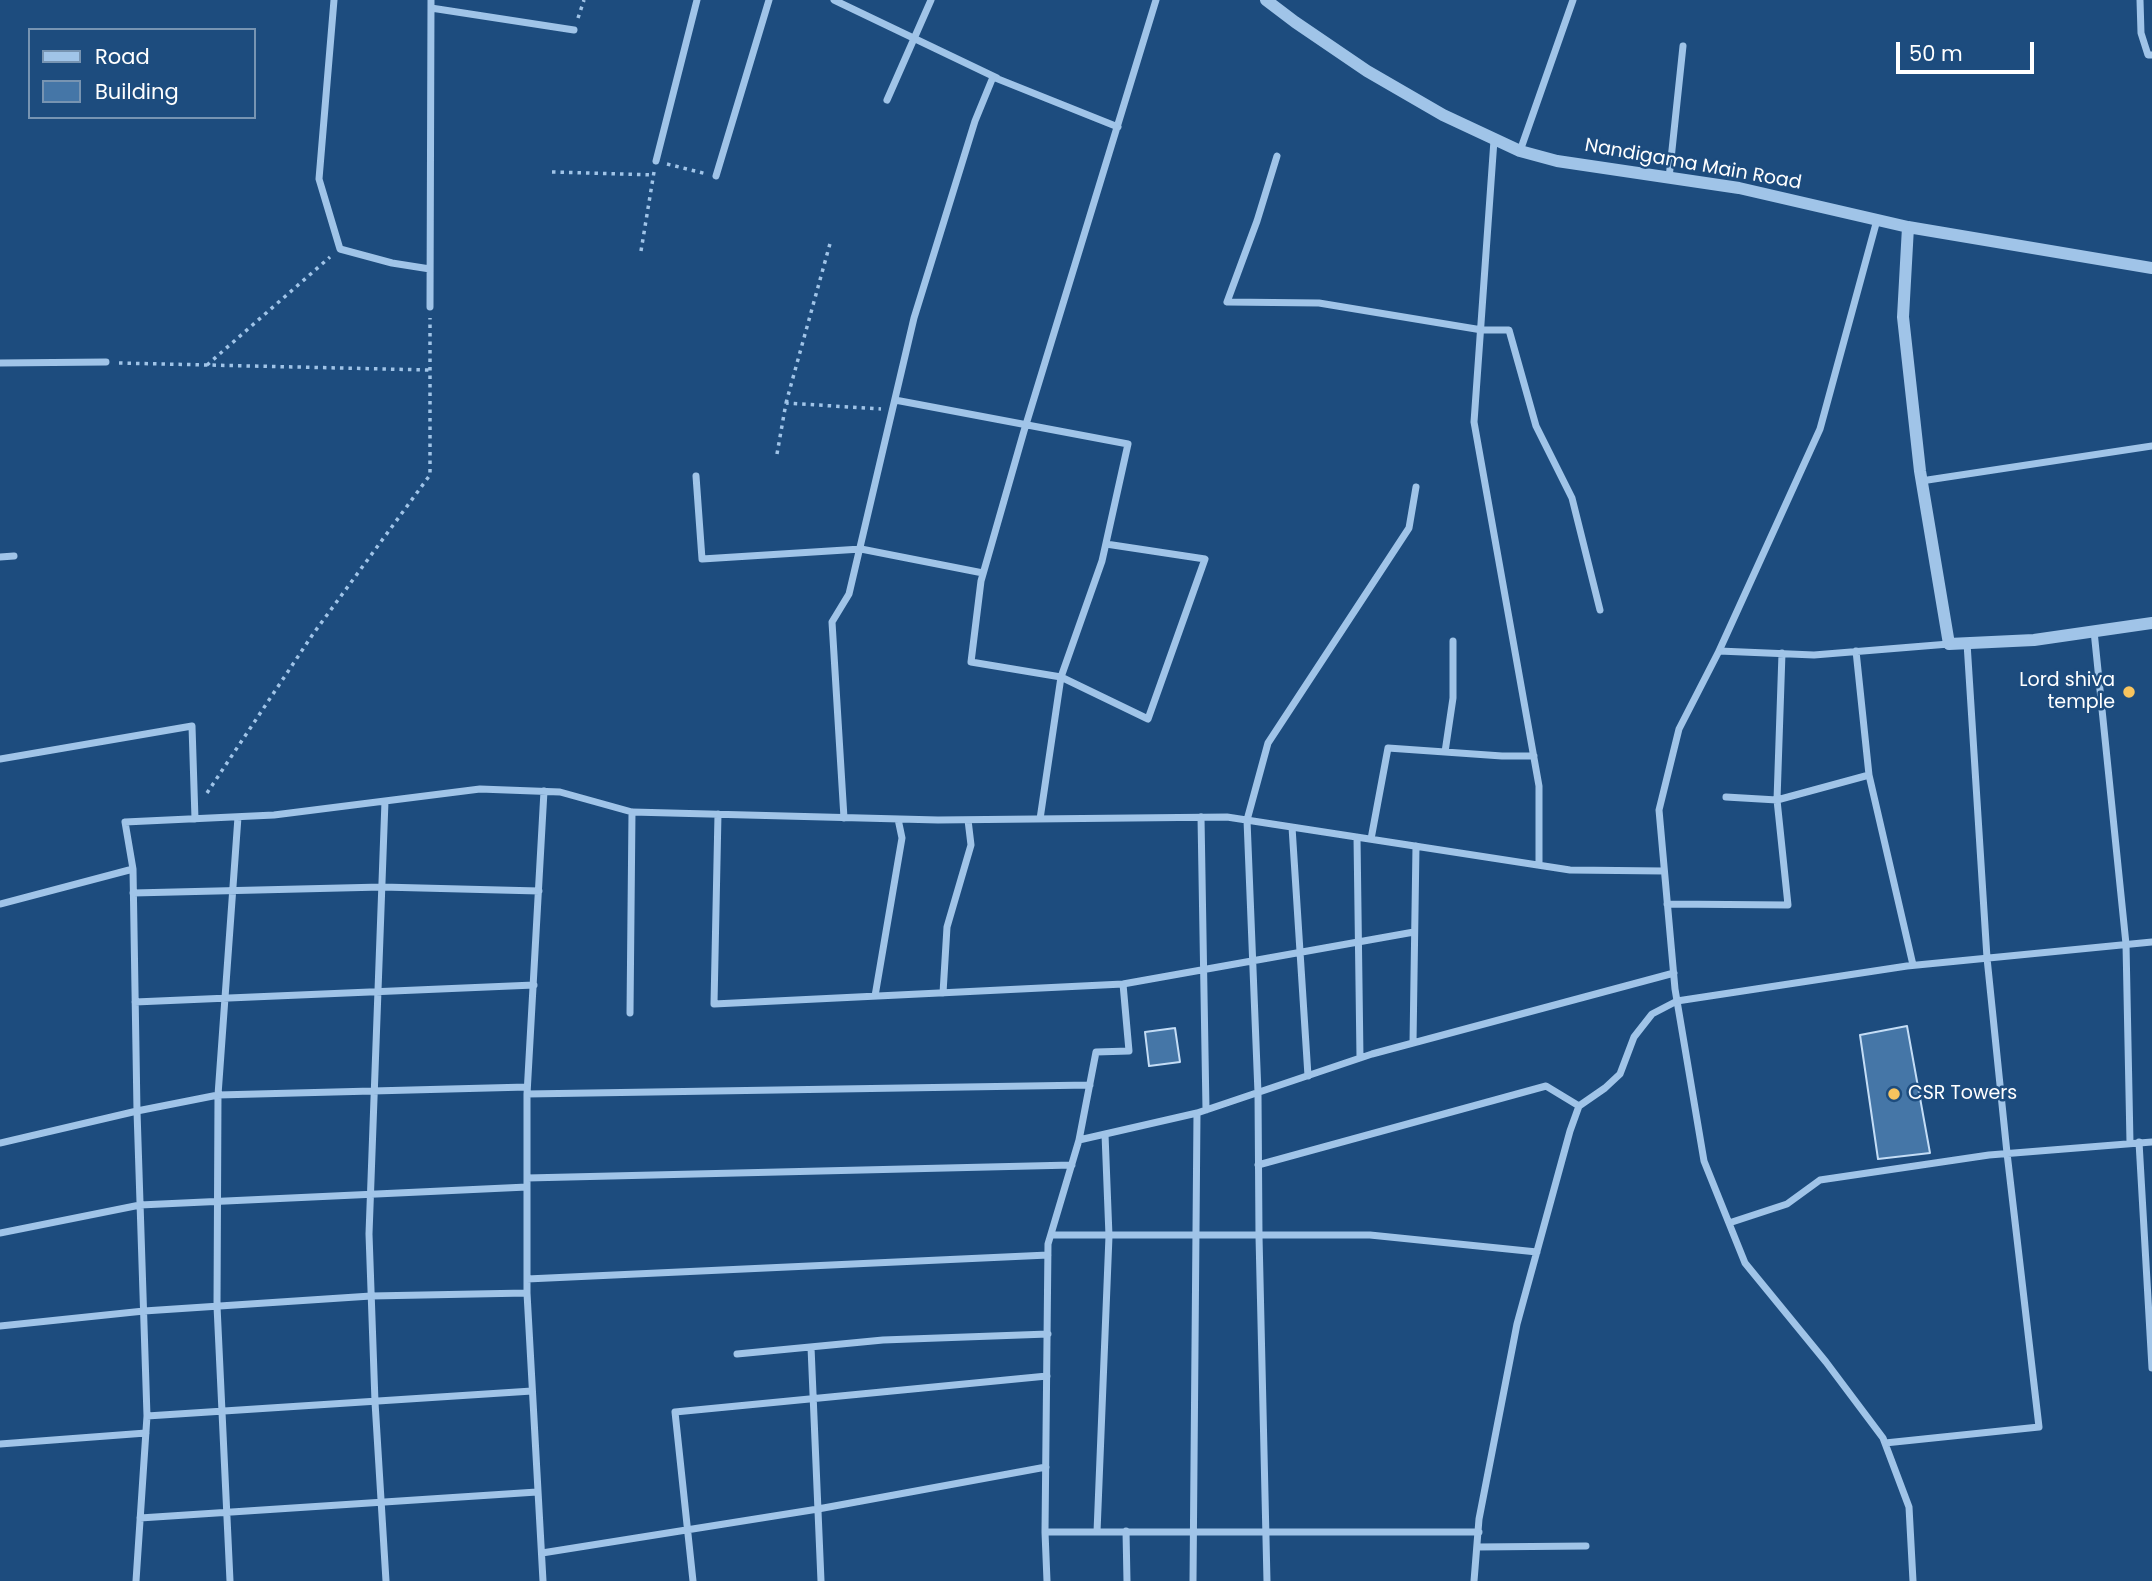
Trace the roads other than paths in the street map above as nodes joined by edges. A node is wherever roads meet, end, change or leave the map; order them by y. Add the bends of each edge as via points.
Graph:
1 (334, 0) edge
2 (697, 0) edge
3 (769, 0) edge
4 (834, 0) edge
5 (931, 0) edge
6 (1156, 0) edge
7 (1266, 0) edge
8 (1573, 0) edge
9 (2140, 0) edge
10 (431, 4) edge
11 (574, 30) road end
12 (914, 38) junction
13 (1682, 46) dead end
14 (2152, 55) edge
15 (1000, 80) junction
16 (887, 100) dead end
17 (1118, 127) junction
18 (1494, 140) junction
19 (1520, 150) junction
20 (1277, 156) dead end
21 (656, 161) road end
22 (716, 176) road end
23 (1669, 178) junction
24 (1877, 220) junction
25 (1908, 227) junction
26 (2152, 268) edge
27 (430, 269) junction
28 (430, 307) road end
29 (1482, 330) junction
30 (106, 362) road end
31 (0, 363) edge
32 (895, 400) junction
33 (1026, 424) junction
34 (2152, 446) edge
35 (696, 476) dead end
36 (1922, 481) junction
37 (1416, 487) dead end
38 (1106, 544) junction
39 (861, 549) junction
40 (14, 556) dead end
41 (0, 557) edge
42 (983, 573) junction
43 (1600, 610) dead end
44 (2152, 622) edge
45 (2094, 631) junction
46 (1453, 641) dead end
47 (1967, 643) junction
48 (1949, 644) junction
49 (1719, 651) junction
50 (1856, 651) junction
51 (1782, 653) junction
52 (1061, 677) junction
53 (1445, 752) junction
54 (1534, 757) junction
55 (0, 759) edge
56 (1869, 775) junction
57 (544, 791) junction
58 (1726, 797) dead end
59 (1777, 800) junction
60 (385, 801) junction
61 (632, 812) junction
62 (718, 814) junction
63 (238, 817) junction
64 (1201, 817) junction
65 (844, 818) junction
66 (198, 819) junction
67 (898, 819) junction
68 (1040, 819) junction
69 (968, 820) junction
70 (1247, 820) junction
71 (1292, 827) junction
72 (1357, 837) junction
73 (1371, 839) junction
74 (1416, 846) junction
75 (1539, 865) junction
76 (133, 869) junction
77 (1664, 871) junction
78 (382, 887) junction
79 (232, 891) junction
80 (539, 891) junction
81 (133, 893) junction
82 (0, 904) edge
83 (1667, 904) junction
84 (1414, 932) junction
85 (1359, 942) junction
86 (2152, 942) edge
87 (2126, 944) junction
88 (1300, 953) junction
89 (1987, 958) junction
90 (1254, 961) junction
91 (1913, 965) junction
92 (1204, 970) junction
93 (1674, 973) junction
94 (1123, 984) junction
95 (534, 985) junction
96 (378, 992) junction
97 (943, 993) junction
98 (875, 996) junction
99 (225, 998) junction
100 (1677, 1001) junction
101 (135, 1002) junction
102 (630, 1013) dead end
103 (1413, 1043) junction
104 (1360, 1058) junction
105 (1308, 1076) junction
106 (1090, 1085) junction
107 (527, 1090) junction
108 (374, 1091) junction
109 (1258, 1093) junction
110 (218, 1095) junction
111 (1579, 1106) junction
112 (1206, 1110) junction
113 (137, 1111) junction
114 (1197, 1113) junction
115 (1105, 1134) junction
116 (1079, 1140) junction
117 (2139, 1142) junction
118 (2152, 1142) edge
119 (0, 1143) edge
120 (2130, 1143) junction
121 (2007, 1153) junction
122 (1072, 1165) junction
123 (1258, 1165) junction
124 (527, 1182) junction
125 (370, 1194) junction
126 (218, 1202) junction
127 (140, 1205) junction
128 (1729, 1223) junction
129 (0, 1233) edge
130 (1051, 1236) junction
131 (1109, 1236) junction
132 (1195, 1236) junction
133 (1259, 1236) junction
134 (1537, 1251) junction
135 (1048, 1255) junction
136 (527, 1279) junction
137 (527, 1293) junction
138 (371, 1296) junction
139 (217, 1306) junction
140 (144, 1311) junction
141 (0, 1326) edge
142 (1048, 1334) junction
143 (811, 1347) junction
144 (737, 1354) dead end
145 (2152, 1368) edge
146 (1047, 1376) junction
147 (532, 1391) junction
148 (813, 1398) junction
149 (374, 1402) junction
150 (223, 1411) junction
151 (147, 1416) junction
152 (146, 1433) junction
153 (1885, 1443) junction
154 (0, 1444) edge
155 (1046, 1467) junction
156 (537, 1492) junction
157 (381, 1502) junction
158 (818, 1509) junction
159 (228, 1512) junction
160 (140, 1518) junction
161 (687, 1530) junction
162 (1126, 1531) junction
163 (1045, 1532) junction
164 (1097, 1532) junction
165 (1193, 1532) junction
166 (1264, 1532) junction
167 (1479, 1532) junction
168 (1586, 1546) dead end
169 (1477, 1547) junction
170 (542, 1553) junction
171 (136, 1581) edge
172 (230, 1581) edge
173 (386, 1581) edge
174 (543, 1581) edge
175 (693, 1581) edge
176 (821, 1581) edge
177 (1047, 1581) edge
178 (1127, 1581) edge
179 (1193, 1581) edge
180 (1267, 1581) edge
181 (1474, 1581) edge
182 (1913, 1581) edge

1 - 27 street via 319,179 340,249
2 - 21 street
3 - 22 street
4 - 12 street
5 - 12 street
6 - 17 street
7 - 18 street, Nandigama Main Road via 1367,71
8 - 19 street
9 - 14 street via 2141,33 2148,55
10 - 11 street
10 - 27 street
12 - 15 street
12 - 16 street
13 - 23 street
15 - 17 street
15 - 32 street via 993,77 975,121 914,318
17 - 33 street
18 - 19 street, Nandigama Main Road
18 - 29 street
19 - 23 street, Nandigama Main Road via 1557,161
20 - 29 street via 1227,302 1319,303
23 - 24 street, Nandigama Main Road via 1739,188
24 - 25 street, Nandigama Main Road
24 - 49 street via 1820,429
25 - 26 street, Nandigama Main Road
25 - 36 street via 1903,317
27 - 28 street
29 - 43 street via 1509,330 1536,426 1572,498
29 - 54 street via 1475,422
30 - 31 street
32 - 33 street
32 - 39 street
33 - 38 street via 1128,444
33 - 42 street
34 - 36 street
35 - 39 street via 702,559
36 - 48 street
37 - 70 street via 1409,528 1268,743
38 - 52 street
38 - 52 street via 1205,559 1148,719
39 - 42 street
39 - 65 street via 849,594 832,622
40 - 41 street
42 - 52 street via 971,662
44 - 45 street
45 - 47 street
45 - 87 street
46 - 53 street via 1453,698
47 - 48 street
47 - 89 street
48 - 50 street
49 - 51 street
49 - 77 street via 1679,729 1659,810
50 - 51 street
50 - 56 street
51 - 59 street
52 - 68 street
53 - 54 street
53 - 73 street via 1388,748
54 - 75 street via 1539,786
55 - 66 street via 192,726
56 - 59 street
56 - 91 street
57 - 60 street via 480,789
57 - 61 street
57 - 80 street
58 - 59 street
59 - 83 street via 1788,905
60 - 63 street
60 - 78 street
61 - 62 street
61 - 102 street
62 - 65 street
62 - 98 street via 714,1004
63 - 66 street
63 - 79 street
64 - 68 street
64 - 70 street
64 - 92 street
65 - 67 street
66 - 76 street via 125,822
67 - 69 street
67 - 98 street via 902,838
68 - 69 street
69 - 97 street via 971,845 947,927
70 - 71 street
70 - 90 street
71 - 72 street
71 - 88 street
72 - 73 street
72 - 85 street
73 - 74 street
74 - 75 street
74 - 84 street
75 - 77 street via 1570,870
76 - 81 street
76 - 82 street
77 - 83 street
78 - 79 street
78 - 80 street
78 - 96 street
79 - 81 street
79 - 99 street
80 - 95 street
81 - 101 street
83 - 93 street
84 - 85 street
84 - 103 street
85 - 88 street
85 - 104 street
86 - 87 street
87 - 89 street
87 - 120 street
88 - 90 street
88 - 105 street
89 - 91 street
89 - 121 street
90 - 92 street
90 - 109 street
91 - 100 street
92 - 94 street
92 - 112 street
93 - 100 street
93 - 103 street
94 - 97 street
94 - 106 street via 1129,1051 1096,1052
95 - 96 street
95 - 107 street
96 - 99 street
96 - 108 street
97 - 98 street
99 - 101 street
99 - 110 street
100 - 111 street via 1652,1014 1634,1037 1620,1074
100 - 128 street via 1704,1161
101 - 113 street
103 - 104 street
104 - 105 street
105 - 109 street
106 - 107 street
106 - 116 street
107 - 108 street
107 - 124 street
108 - 110 street
108 - 125 street
109 - 112 street
109 - 123 street
110 - 113 street
110 - 126 street
111 - 123 street via 1546,1086
111 - 134 street
112 - 114 street
113 - 119 street
113 - 127 street
114 - 115 street
114 - 132 street
115 - 116 street
115 - 131 street
116 - 122 street
117 - 118 street
117 - 120 street
117 - 145 street
120 - 121 street
121 - 128 street via 1820,1180 1787,1204
121 - 153 street via 2039,1427
122 - 124 street
122 - 130 street
123 - 133 street
124 - 125 street
124 - 136 street
125 - 126 street
125 - 138 street
126 - 127 street
126 - 139 street
127 - 129 street
127 - 140 street
128 - 153 street via 1745,1263
130 - 131 street
130 - 135 street
131 - 132 street
131 - 164 street
132 - 133 street
132 - 165 street
133 - 134 street via 1370,1236
133 - 166 street
134 - 167 street via 1517,1324
135 - 136 street
135 - 142 street
136 - 137 street
137 - 138 street
137 - 147 street
138 - 139 street
138 - 149 street
139 - 140 street
139 - 150 street
140 - 141 street
140 - 151 street
142 - 143 street
142 - 146 street
143 - 144 street
143 - 148 street
146 - 148 street
146 - 155 street
147 - 149 street
147 - 156 street
148 - 158 street
148 - 161 street via 675,1412
149 - 150 street
149 - 157 street
150 - 151 street
150 - 159 street
151 - 152 street
152 - 154 street
152 - 160 street
153 - 182 street via 1909,1507
155 - 158 street
155 - 163 street
156 - 157 street
156 - 170 street
157 - 159 street
157 - 173 street
158 - 161 street
158 - 176 street
159 - 160 street
159 - 172 street
160 - 171 street
161 - 170 street
161 - 175 street
162 - 164 street
162 - 165 street
162 - 178 street
163 - 164 street
163 - 177 street
165 - 166 street
165 - 179 street
166 - 167 street
166 - 180 street
167 - 169 street
168 - 169 street
169 - 181 street
170 - 174 street

